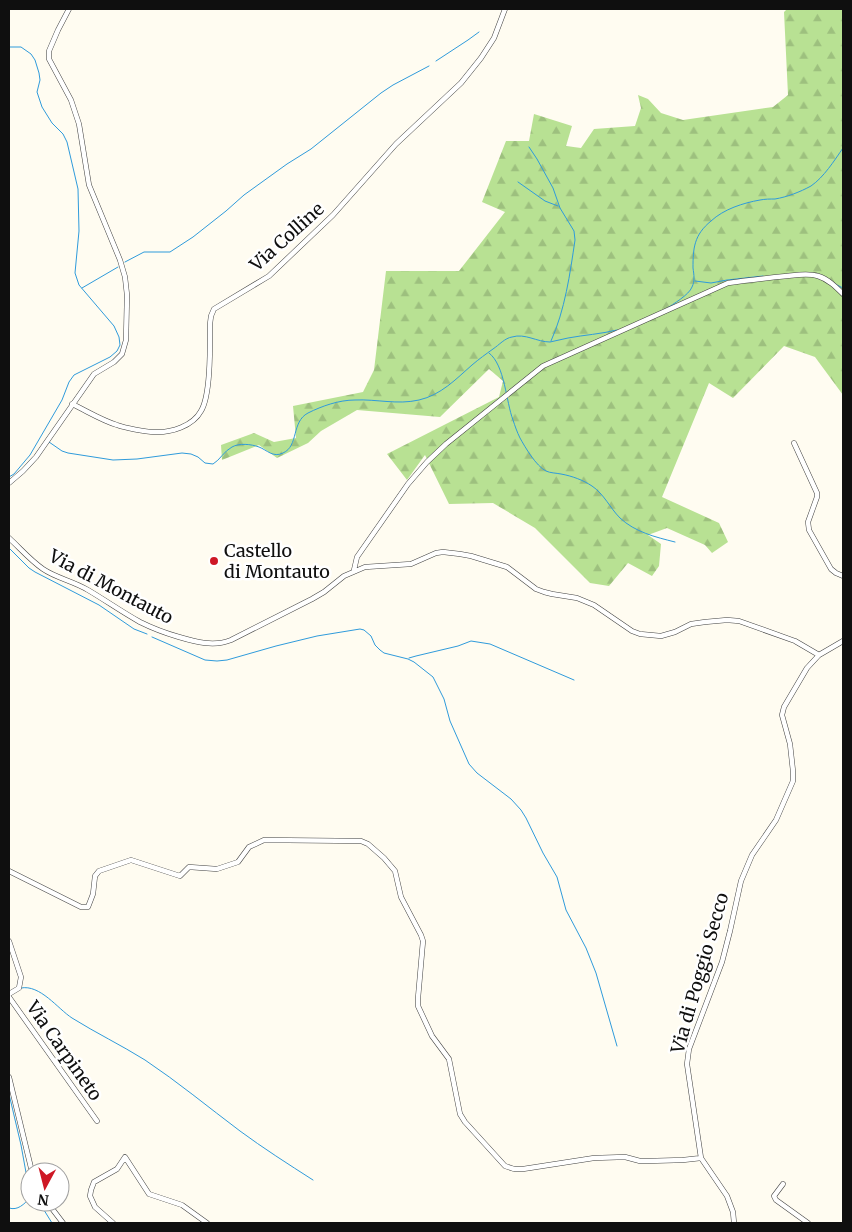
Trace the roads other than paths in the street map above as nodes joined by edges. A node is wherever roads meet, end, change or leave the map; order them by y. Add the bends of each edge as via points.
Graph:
1 (69, 9) edge
2 (505, 9) edge
3 (843, 294) edge
4 (72, 404) junction
5 (794, 443) dead end
6 (9, 483) edge
7 (9, 538) edge
8 (354, 570) dead end
9 (843, 576) edge
10 (843, 641) edge
11 (819, 655) junction
12 (9, 871) edge
13 (9, 941) edge
14 (9, 995) edge
15 (9, 1077) edge
16 (97, 1121) dead end
17 (701, 1158) junction
18 (30, 1162) edge
19 (783, 1184) dead end
20 (55, 1212) edge
21 (63, 1223) edge
22 (113, 1223) edge
23 (207, 1223) edge
24 (734, 1223) edge
25 (808, 1223) edge

1 - 4 street via 49,50 49,59 79,124 89,184 120,260 127,296 126,340 122,354 94,374
2 - 4 street, Via Colline via 494,38 461,82 396,144 333,215 269,276 214,309 210,324 208,390 202,411 195,420 174,430 154,432 118,426
3 - 8 street via 816,275 728,283 543,366 427,462 357,557
4 - 6 street via 36,457
5 - 9 street via 817,492 808,522 809,530 831,569
7 - 11 street, Via di Montauto via 51,574 76,583 158,630 201,643 231,640 312,599 344,576 365,567 412,564 443,552 507,567 536,589 594,605 640,634 661,636 691,624 739,621 795,641
10 - 11 street
11 - 17 street, Via di Poggio Secco via 807,668 784,707 782,715 790,744 793,781 776,820 752,855 741,881 722,962 689,1049 688,1064
12 - 17 street via 81,907 88,907 99,871 131,860 180,876 189,867 217,869 238,862 249,847 264,840 361,841 395,871 400,897 421,935 418,1006 432,1036 449,1059 460,1114 505,1166 523,1170 594,1158 625,1157 648,1162
13 - 14 street via 21,977 19,988
14 - 16 street, Via Carpineto
15 - 18 street
17 - 24 street, Via di Poggio Secco via 727,1196
19 - 25 street via 774,1196 776,1200
20 - 21 street
22 - 23 street via 95,1207 91,1190 94,1182 117,1169 125,1157 149,1194 182,1205

